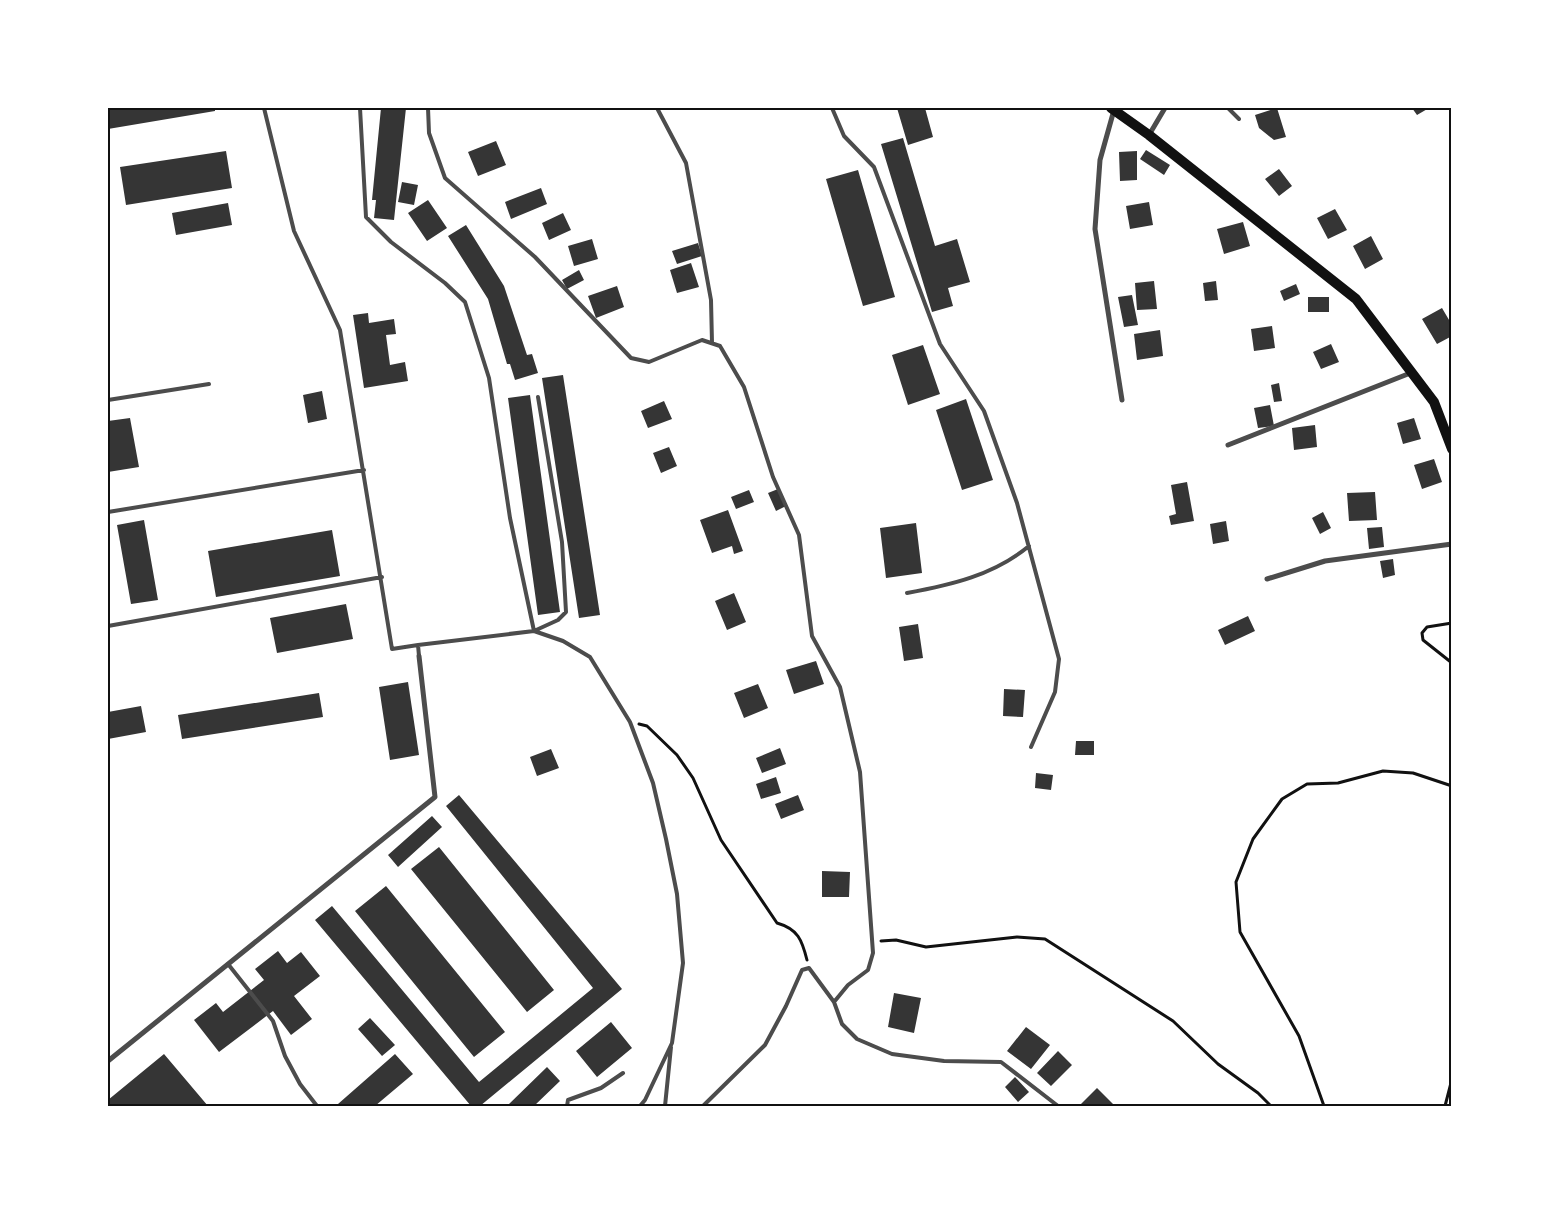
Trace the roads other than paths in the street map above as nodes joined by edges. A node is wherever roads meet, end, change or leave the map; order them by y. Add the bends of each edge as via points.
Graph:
1 (264, 108) edge
2 (360, 108) edge
3 (428, 108) edge
4 (657, 108) edge
5 (832, 108) edge
6 (1112, 108) edge
7 (1165, 108) edge
8 (1228, 108) edge
9 (1239, 119) dead end
10 (1149, 135) junction
11 (712, 343) junction
12 (1413, 372) junction
13 (209, 384) dead end
14 (538, 397) dead end
15 (108, 400) edge
16 (1122, 400) dead end
17 (1228, 445) dead end
18 (1452, 449) edge
19 (364, 470) junction
20 (108, 512) edge
21 (1452, 544) edge
22 (1029, 546) junction
23 (382, 576) junction
24 (1267, 579) dead end
25 (907, 593) dead end
26 (108, 626) edge
27 (534, 631) junction
28 (418, 645) junction
29 (419, 656) joint
30 (1031, 747) dead end
31 (228, 964) junction
32 (834, 1002) junction
33 (672, 1043) junction
34 (108, 1061) edge
35 (623, 1073) dead end
36 (317, 1106) edge
37 (567, 1106) edge
38 (640, 1106) edge
39 (664, 1106) edge
40 (703, 1106) edge
41 (1058, 1106) edge

1 - 19 lane via 294,231 340,330
2 - 27 lane via 366,217 391,242 465,302 489,378 510,518
3 - 11 lane via 429,133 445,178 535,257 631,358 649,362 702,340
4 - 11 lane via 686,163 711,300
5 - 22 lane via 844,136 874,167 940,344 984,412 1018,503
6 - 10 main road
6 - 16 street via 1100,160 1095,229
7 - 10 street
8 - 9 lane
10 - 12 main road via 1356,299
11 - 32 lane via 720,346 744,387 773,477 799,535 812,636 840,687 860,772 873,953 868,970 848,984
12 - 17 street
12 - 18 main road via 1434,402
13 - 15 lane
14 - 27 lane via 562,542 566,612 558,620
19 - 20 lane
19 - 23 lane
21 - 24 street via 1325,561
22 - 25 lane via 1012,560 983,574
22 - 30 lane via 1059,659 1055,692
23 - 26 lane
23 - 28 lane via 392,649
27 - 28 lane
27 - 33 lane via 563,641 590,657 632,726 653,783 678,894 683,963
28 - 29 lane
29 - 31 street via 434,797
31 - 34 street
31 - 36 lane via 272,1021 285,1056
32 - 40 lane via 809,968 802,970 765,1045
32 - 41 lane via 842,1024 857,1039 892,1054 944,1061 1001,1062
33 - 38 lane
33 - 39 lane
35 - 37 lane via 601,1088 568,1100

